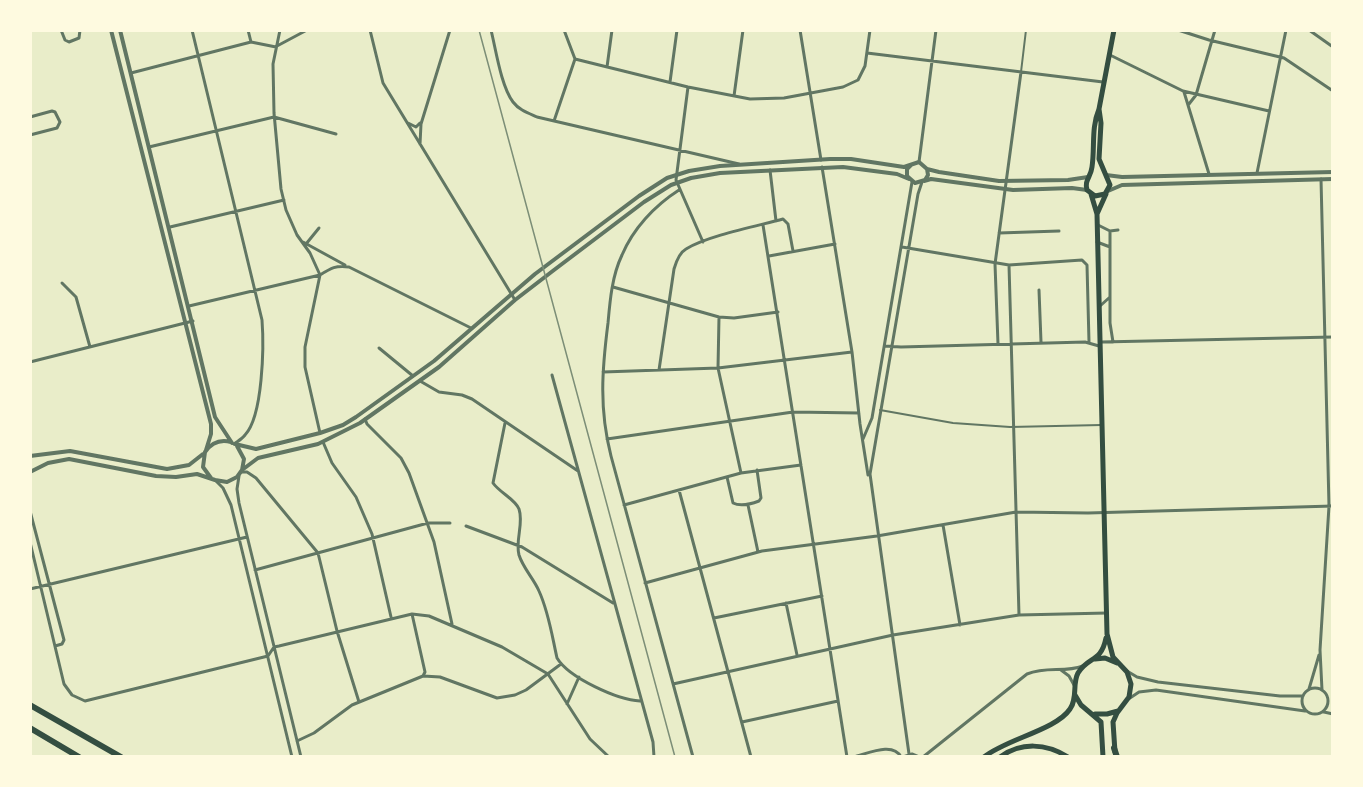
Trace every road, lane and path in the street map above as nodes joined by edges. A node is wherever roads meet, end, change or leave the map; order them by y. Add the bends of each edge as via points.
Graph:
1 (61, 30) edge
2 (80, 30) edge
3 (111, 30) edge
4 (120, 30) edge
5 (192, 30) edge
6 (248, 30) edge
7 (280, 30) edge
8 (307, 30) edge
9 (370, 30) edge
10 (450, 30) edge
11 (491, 30) edge
12 (564, 30) edge
13 (612, 30) edge
14 (677, 30) edge
15 (743, 30) edge
16 (800, 30) edge
17 (870, 30) edge
18 (936, 30) edge
19 (1026, 30) edge
20 (1114, 30) edge
21 (1178, 30) edge
22 (1215, 30) edge
23 (1286, 30) edge
24 (1309, 30) edge
25 (1212, 41) junction
26 (251, 42) junction
27 (276, 47) junction
28 (1333, 47) edge
29 (867, 53) junction
30 (1109, 54) junction
31 (198, 56) junction
32 (1280, 56) junction
33 (575, 58) junction
34 (932, 61) junction
35 (607, 67) junction
36 (1021, 72) junction
37 (131, 74) junction
38 (669, 82) junction
39 (1103, 82) junction
40 (688, 87) junction
41 (1183, 91) junction
42 (1333, 91) edge
43 (810, 94) junction
44 (1196, 95) junction
45 (734, 96) junction
46 (1189, 104) junction
47 (1099, 108) junction
48 (1269, 111) junction
49 (30, 117) edge
50 (274, 117) junction
51 (405, 120) junction
52 (423, 120) junction
53 (554, 121) junction
54 (216, 131) junction
55 (336, 134) dead end
56 (30, 135) edge
57 (420, 146) junction
58 (149, 147) junction
59 (141, 150) junction
60 (681, 150) junction
61 (821, 160) junction
62 (919, 162) junction
63 (741, 164) junction
64 (911, 164) junction
65 (822, 167) junction
66 (927, 169) junction
67 (770, 170) junction
68 (1333, 172) edge
69 (1257, 173) junction
70 (1209, 174) junction
71 (1106, 175) junction
72 (1089, 176) junction
73 (676, 179) junction
74 (1321, 179) junction
75 (1333, 179) edge
76 (910, 181) junction
77 (1006, 181) junction
78 (923, 182) junction
79 (1006, 189) junction
80 (679, 190) junction
81 (1089, 192) junction
82 (1107, 192) junction
83 (284, 200) junction
84 (235, 211) junction
85 (1097, 214) junction
86 (776, 221) junction
87 (763, 225) junction
88 (1097, 225) junction
89 (170, 227) junction
90 (319, 228) dead end
91 (1118, 230) dead end
92 (1059, 231) dead end
93 (1110, 231) junction
94 (999, 233) junction
95 (299, 237) junction
96 (703, 242) junction
97 (1097, 242) junction
98 (306, 244) junction
99 (835, 244) junction
100 (902, 247) junction
101 (1110, 247) junction
102 (909, 249) junction
103 (794, 251) junction
104 (769, 256) junction
105 (995, 264) junction
106 (1009, 265) junction
107 (349, 267) junction
108 (320, 275) junction
109 (62, 283) dead end
110 (613, 287) junction
111 (1039, 290) dead end
112 (256, 291) junction
113 (511, 294) junction
114 (1110, 297) junction
115 (515, 300) junction
116 (669, 302) junction
117 (189, 306) junction
118 (1098, 307) junction
119 (778, 312) junction
120 (718, 317) junction
121 (193, 321) junction
122 (184, 324) junction
123 (471, 328) junction
124 (1325, 337) junction
125 (1333, 337) edge
126 (1087, 342) junction
127 (1113, 342) junction
128 (1041, 343) junction
129 (998, 344) junction
130 (1012, 344) junction
131 (1099, 344) junction
132 (885, 346) junction
133 (90, 347) junction
134 (892, 347) junction
135 (379, 348) dead end
136 (852, 352) junction
137 (785, 360) junction
138 (30, 362) edge
139 (718, 368) junction
140 (659, 370) junction
141 (603, 372) junction
142 (552, 375) dead end
143 (413, 376) junction
144 (420, 381) junction
145 (880, 410) junction
146 (793, 412) junction
147 (859, 412) junction
148 (365, 419) junction
149 (729, 421) junction
150 (505, 423) junction
151 (870, 423) junction
152 (860, 424) junction
153 (1101, 425) junction
154 (1014, 427) junction
155 (320, 433) junction
156 (607, 439) junction
157 (862, 440) junction
158 (323, 442) junction
159 (234, 443) junction
160 (205, 452) junction
161 (30, 456) edge
162 (801, 465) junction
163 (757, 470) junction
164 (30, 472) edge
165 (241, 472) junction
166 (579, 472) junction
167 (741, 473) junction
168 (727, 477) junction
169 (213, 479) junction
170 (870, 483) junction
171 (679, 490) junction
172 (624, 505) junction
173 (748, 505) junction
174 (1331, 506) edge
175 (30, 511) edge
176 (1104, 511) junction
177 (1017, 512) junction
178 (428, 523) junction
179 (450, 523) dead end
180 (943, 525) junction
181 (466, 526) dead end
182 (877, 536) junction
183 (247, 537) junction
184 (239, 538) junction
185 (372, 538) junction
186 (30, 542) edge
187 (814, 544) junction
188 (518, 545) junction
189 (758, 552) junction
190 (318, 553) junction
191 (700, 568) junction
192 (255, 570) junction
193 (645, 583) junction
194 (50, 584) junction
195 (40, 586) junction
196 (30, 589) edge
197 (822, 596) junction
198 (786, 603) junction
199 (614, 604) junction
200 (1107, 613) junction
201 (412, 614) junction
202 (1019, 615) junction
203 (392, 618) junction
204 (714, 618) junction
205 (452, 624) junction
206 (960, 625) junction
207 (337, 631) junction
208 (1107, 634) junction
209 (893, 635) junction
210 (55, 645) junction
211 (274, 647) junction
212 (830, 648) junction
213 (1320, 650) junction
214 (797, 655) junction
215 (268, 656) junction
216 (1095, 659) junction
217 (278, 662) junction
218 (561, 664) junction
219 (1119, 664) junction
220 (1084, 665) junction
221 (1056, 669) junction
222 (1125, 669) junction
223 (728, 671) junction
224 (548, 674) junction
225 (423, 676) junction
226 (579, 677) junction
227 (673, 684) junction
228 (1309, 689) junction
229 (1075, 690) junction
230 (1322, 690) junction
231 (1302, 696) junction
232 (1328, 699) junction
233 (641, 701) junction
234 (838, 701) junction
235 (1333, 701) edge
236 (359, 702) junction
237 (1127, 702) junction
238 (567, 704) junction
239 (30, 705) edge
240 (1119, 710) junction
241 (1305, 711) junction
242 (1090, 712) junction
243 (1324, 712) junction
244 (1333, 714) edge
245 (742, 722) junction
246 (30, 728) edge
247 (297, 741) junction
248 (1114, 748) joint
249 (909, 754) junction
250 (79, 757) edge
251 (121, 757) edge
252 (292, 757) edge
253 (301, 757) edge
254 (609, 757) edge
255 (654, 757) edge
256 (693, 757) edge
257 (751, 757) edge
258 (847, 757) edge
259 (853, 757) edge
260 (902, 757) edge
261 (921, 757) edge
262 (984, 757) edge
263 (1000, 757) edge
264 (1068, 757) edge
265 (1103, 757) edge
266 (1116, 757) edge

1 - 2 street via 69,42 79,38
3 - 59 street
4 - 37 street
5 - 31 street
6 - 26 street
7 - 27 street
8 - 27 street
9 - 51 street via 382,83
10 - 52 street
11 - 53 street via 513,102 523,111
12 - 33 street
13 - 35 street
14 - 38 street
15 - 45 street
16 - 43 street
17 - 29 street
18 - 34 street
19 - 36 street
20 - 30 main road
21 - 25 street
22 - 25 street
23 - 32 street
24 - 28 street
25 - 32 street
25 - 44 street
26 - 27 street
26 - 31 street
27 - 50 street
29 - 34 street
29 - 43 street via 858,80
30 - 39 main road
30 - 41 street
31 - 37 street
31 - 54 street
32 - 42 street
32 - 48 street
33 - 35 street
33 - 53 street
34 - 36 street
34 - 62 street
35 - 38 street
36 - 39 street
36 - 77 street
37 - 58 street
38 - 40 street
39 - 47 main road
40 - 45 street
40 - 60 street
41 - 44 street
41 - 46 street
43 - 45 street via 762,99
43 - 61 street
44 - 46 street
44 - 48 street
46 - 70 street
47 - 71 main road via 1100,164
47 - 72 main road
48 - 69 street
49 - 56 street via 55,112 60,126
50 - 54 street
50 - 55 street
50 - 83 street
51 - 52 street via 416,127
51 - 57 street
52 - 57 street
53 - 60 street
54 - 58 street
54 - 84 street
57 - 113 street
58 - 59 street
58 - 89 street
59 - 122 street
60 - 63 street
60 - 73 street
61 - 63 street
61 - 64 street via 851,159 904,167
62 - 64 street
62 - 66 street
63 - 73 street via 699,169
64 - 76 street via 907,171
65 - 67 street
65 - 76 street via 897,174
65 - 99 street
66 - 77 street
66 - 78 street
67 - 73 street
67 - 86 street
68 - 69 street
69 - 70 street
70 - 71 street
71 - 72 main road via 1096,172
71 - 82 main road via 1110,183
72 - 77 street
72 - 81 main road
73 - 80 street
73 - 113 street via 651,187
73 - 115 street
74 - 75 street
74 - 82 street via 1122,185
74 - 124 street
76 - 78 street
76 - 100 street
77 - 79 street
78 - 79 street via 931,179
78 - 102 street
79 - 81 street via 1072,188
79 - 94 street
80 - 96 street
80 - 110 street via 651,212 633,234 619,262
81 - 82 main road via 1100,196
81 - 85 main road
82 - 85 main road
83 - 84 street
83 - 95 street
84 - 89 street
84 - 112 street
85 - 88 main road
86 - 87 street
86 - 103 street via 783,219 788,224
87 - 96 street
87 - 104 street
88 - 93 street
88 - 97 main road
89 - 117 street
90 - 98 street
91 - 93 street
92 - 94 street
93 - 101 street
94 - 105 street
95 - 98 street
95 - 108 street
96 - 116 street via 684,250 676,262
97 - 101 street
97 - 118 main road
98 - 107 street
99 - 103 street
99 - 136 street
100 - 102 street
100 - 132 street
101 - 114 street
102 - 105 street
102 - 134 street
103 - 104 street
104 - 119 street
105 - 106 street
105 - 129 street
106 - 126 street via 1082,260 1087,265
106 - 130 street
107 - 108 street via 335,266
107 - 123 street
108 - 112 street
108 - 155 street via 305,347 307,382
109 - 133 street via 76,297
110 - 116 street
110 - 141 street
111 - 128 street
112 - 117 street
112 - 159 street via 263,333 259,389 250,429
113 - 115 street
113 - 123 street
114 - 118 street
114 - 127 street
115 - 144 street
116 - 120 street
116 - 140 street
117 - 121 street
118 - 131 main road
119 - 120 street
119 - 137 street
120 - 139 street
121 - 122 street
121 - 159 street via 217,421
122 - 133 street
122 - 160 street via 212,429
123 - 143 street
124 - 125 street
124 - 127 street
124 - 174 street
126 - 128 street
126 - 131 street
127 - 131 street
128 - 130 street
129 - 130 street
129 - 134 street
130 - 154 street
131 - 153 main road
132 - 134 street
132 - 151 street
133 - 138 street
134 - 145 street
135 - 143 street
136 - 137 street
136 - 147 street
137 - 139 street
137 - 146 street
139 - 140 street
139 - 149 street
140 - 141 street
141 - 156 street
142 - 166 street
143 - 155 street via 356,417
144 - 148 street
144 - 150 street via 440,392 467,397
145 - 154 street via 952,423
145 - 170 street
146 - 147 street
146 - 149 street
146 - 162 street
147 - 152 street
148 - 158 street
148 - 178 street via 401,458
149 - 156 street
149 - 167 street
150 - 166 street
150 - 188 street via 494,483 519,510
151 - 152 street via 867,427
151 - 157 street
152 - 157 street
153 - 154 street
153 - 176 main road
154 - 177 street
155 - 159 street via 253,449
156 - 172 street
157 - 170 street
158 - 165 street via 258,458
158 - 185 street via 332,463 356,497
159 - 160 street via 215,442
159 - 165 street via 244,459
160 - 161 street via 189,465 167,470 70,451
160 - 169 street via 203,467
162 - 163 street
162 - 187 street
163 - 167 street
163 - 173 street via 761,498
164 - 169 street via 69,459 156,476 197,474
165 - 169 street via 227,482
165 - 183 street via 237,495
165 - 190 street via 256,478
166 - 199 street
167 - 168 street
168 - 171 street
168 - 173 street via 733,503
169 - 184 street via 223,488 231,505
170 - 182 street
171 - 172 street
171 - 191 street
172 - 193 street
173 - 189 street
174 - 176 street
174 - 213 street
175 - 194 street
176 - 177 street
176 - 200 main road
177 - 180 street
177 - 202 street
178 - 179 street
178 - 185 street
178 - 205 street
180 - 182 street
180 - 206 street
181 - 188 street
182 - 187 street
182 - 209 street
183 - 184 street
183 - 192 street
184 - 194 street
184 - 215 street
185 - 190 street
185 - 203 street
186 - 195 street
187 - 189 street
187 - 197 street
188 - 199 street
188 - 218 street via 520,560 546,607
189 - 191 street
190 - 192 street
190 - 207 street
191 - 193 street
191 - 204 street
192 - 211 street
193 - 227 street
194 - 195 street
194 - 210 street via 63,640
195 - 196 street
195 - 210 street
197 - 198 street
197 - 212 street
198 - 204 street
198 - 214 street
199 - 233 street
200 - 202 street
200 - 208 main road
201 - 203 street
201 - 205 street
201 - 225 street
202 - 206 street
203 - 207 street
204 - 223 street
205 - 224 street
206 - 209 street
207 - 211 street
207 - 236 street
208 - 216 main road
208 - 219 main road
209 - 212 street
209 - 249 street
210 - 215 street via 64,684 72,695 89,701
211 - 215 street
211 - 217 street
212 - 214 street
212 - 234 street
213 - 228 street
213 - 230 street
214 - 223 street
215 - 217 street
215 - 252 street
216 - 219 main road
216 - 220 main road
217 - 247 street
218 - 224 street
218 - 226 street
219 - 222 main road
220 - 221 street
220 - 229 main road via 1077,675
221 - 229 street via 1069,676
221 - 261 street via 1042,669 1020,678
222 - 231 street via 1137,677 1158,682
222 - 237 main road via 1131,684
223 - 227 street
223 - 245 street
224 - 225 street via 516,695 497,698 440,677
224 - 238 street
225 - 236 street
226 - 233 street via 610,693
226 - 238 street
227 - 256 street
228 - 230 street
228 - 231 street
229 - 242 main road via 1081,705
229 - 262 main road via 1072,705 1063,716
230 - 232 street
231 - 241 street
232 - 235 street
232 - 243 street
233 - 255 street
234 - 245 street
234 - 258 street
236 - 247 street
237 - 240 main road
237 - 241 street via 1138,692 1156,690
238 - 254 street via 590,739
239 - 251 highway
240 - 242 main road via 1102,715
240 - 248 main road via 1113,722
241 - 243 street via 1317,715
242 - 265 main road via 1103,727
243 - 244 street
245 - 257 street
246 - 250 highway
247 - 253 street
248 - 266 highway
249 - 260 street
249 - 261 street
259 - 260 street via 891,748
263 - 264 main road via 1016,748 1032,746 1048,747

